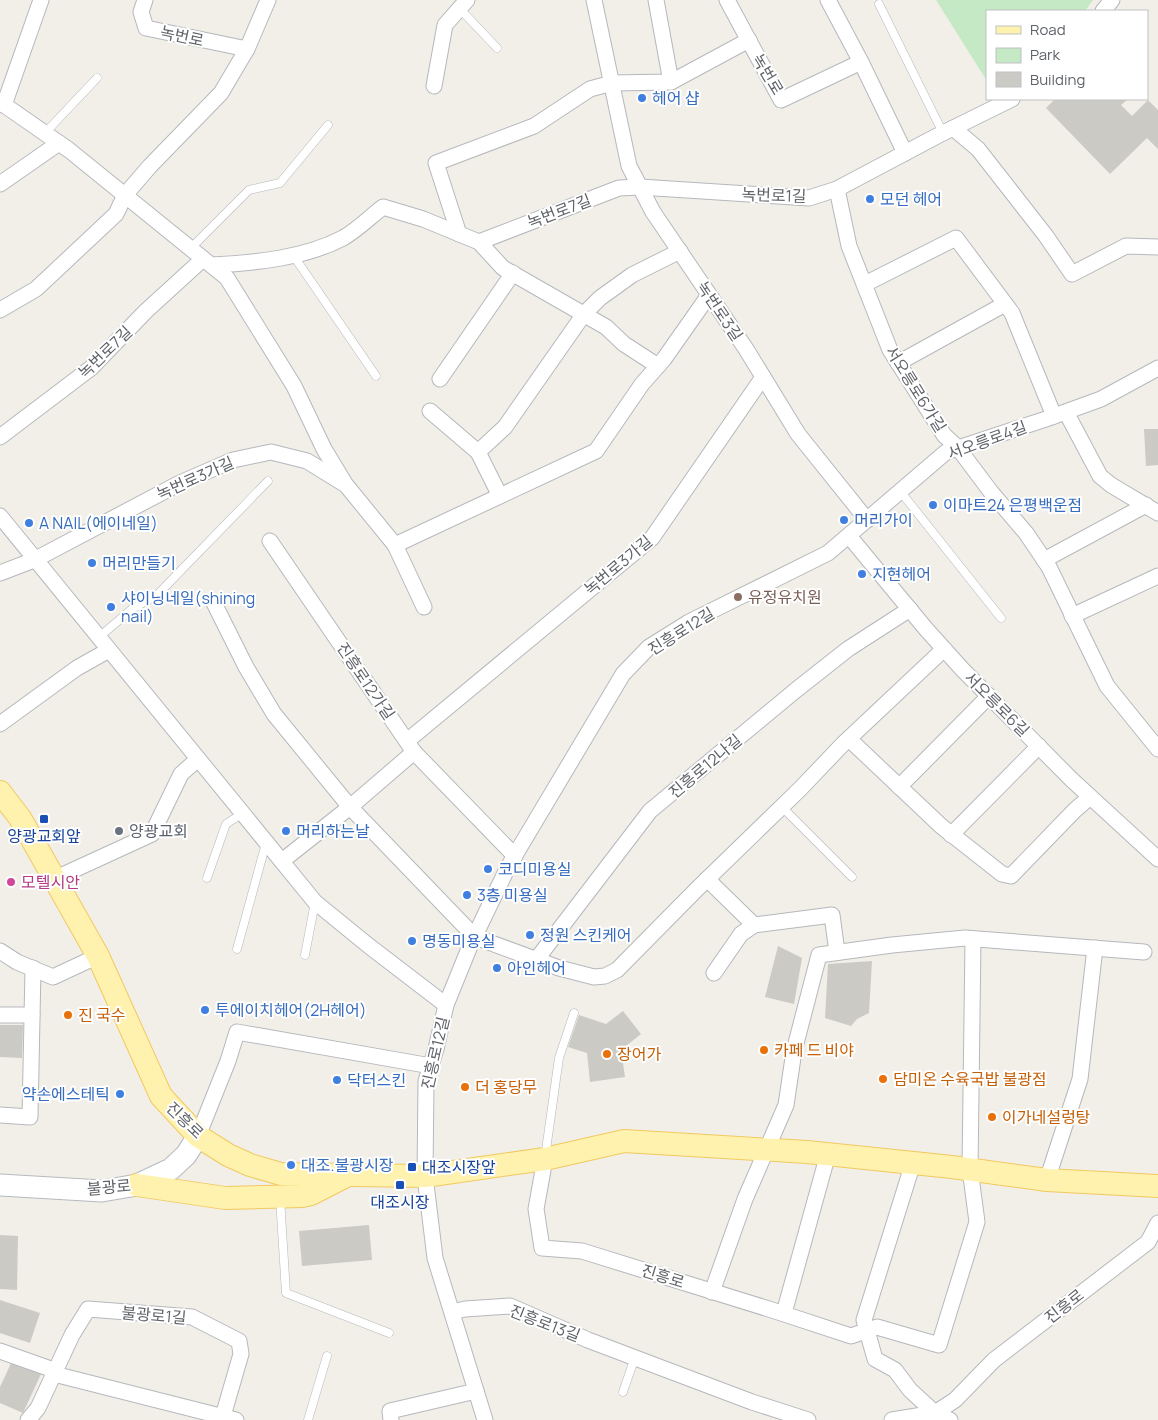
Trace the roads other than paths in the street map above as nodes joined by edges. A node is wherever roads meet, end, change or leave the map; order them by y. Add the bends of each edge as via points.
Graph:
1 (41, 0) edge
2 (145, 0) edge
3 (268, 0) edge
4 (594, 0) edge
5 (656, 0) edge
6 (727, 0) edge
7 (828, 0) edge
8 (1112, 0) edge
9 (464, 4) edge
10 (879, 4) dead end
11 (1104, 10) edge
12 (749, 40) junction
13 (496, 48) dead end
14 (247, 49) junction
15 (861, 62) junction
16 (97, 78) dead end
17 (671, 82) junction
18 (612, 83) junction
19 (434, 86) dead end
20 (1010, 100) edge
21 (2, 104) edge
22 (328, 125) dead end
23 (948, 131) junction
24 (45, 133) junction
25 (60, 144) junction
26 (905, 153) junction
27 (0, 184) edge
28 (640, 187) junction
29 (837, 189) junction
30 (125, 195) junction
31 (458, 234) junction
32 (479, 242) junction
33 (1158, 246) edge
34 (191, 248) junction
35 (680, 252) junction
36 (293, 255) junction
37 (208, 262) junction
38 (513, 273) junction
39 (865, 284) junction
40 (709, 295) junction
41 (1004, 304) junction
42 (0, 310) edge
43 (584, 314) junction
44 (898, 363) junction
45 (658, 366) junction
46 (1158, 368) edge
47 (376, 376) dead end
48 (763, 377) junction
49 (440, 379) dead end
50 (430, 411) dead end
51 (1060, 414) junction
52 (0, 437) edge
53 (958, 448) junction
54 (478, 452) junction
55 (268, 481) dead end
56 (346, 485) junction
57 (900, 491) junction
58 (500, 496) junction
59 (1152, 509) edge
60 (0, 516) edge
61 (867, 520) junction
62 (849, 536) junction
63 (270, 542) dead end
64 (395, 545) junction
65 (34, 560) junction
66 (1044, 560) junction
67 (0, 574) edge
68 (1158, 576) edge
69 (214, 603) dead end
70 (424, 607) dead end
71 (910, 609) junction
72 (1072, 616) junction
73 (1001, 618) dead end
74 (98, 638) junction
75 (944, 649) junction
76 (109, 650) junction
77 (989, 696) junction
78 (0, 724) edge
79 (849, 739) junction
80 (1039, 746) junction
81 (410, 747) junction
82 (1158, 748) edge
83 (198, 759) junction
84 (899, 786) junction
85 (0, 792) edge
86 (1090, 797) junction
87 (350, 807) junction
88 (782, 807) junction
89 (242, 813) junction
90 (952, 835) junction
91 (266, 842) junction
92 (515, 856) junction
93 (1158, 859) edge
94 (282, 861) junction
95 (852, 877) dead end
96 (207, 878) dead end
97 (54, 879) junction
98 (707, 879) junction
99 (315, 902) junction
100 (754, 925) junction
101 (475, 937) junction
102 (973, 939) junction
103 (1095, 948) junction
104 (237, 949) dead end
105 (0, 951) edge
106 (837, 952) junction
107 (1144, 952) dead end
108 (305, 955) dead end
109 (98, 956) junction
110 (536, 960) junction
111 (33, 968) junction
112 (714, 973) dead end
113 (446, 1005) junction
114 (574, 1013) dead end
115 (0, 1015) edge
116 (32, 1015) junction
117 (431, 1066) junction
118 (0, 1115) edge
119 (198, 1136) junction
120 (767, 1150) junction
121 (828, 1154) junction
122 (545, 1159) junction
123 (913, 1163) junction
124 (970, 1169) junction
125 (348, 1175) junction
126 (425, 1176) junction
127 (1047, 1180) junction
128 (0, 1185) edge
129 (137, 1186) junction
130 (1158, 1186) edge
131 (280, 1196) junction
132 (1158, 1223) edge
133 (712, 1292) junction
134 (452, 1312) junction
135 (784, 1314) junction
136 (867, 1332) junction
137 (389, 1333) dead end
138 (0, 1351) edge
139 (327, 1356) dead end
140 (635, 1358) junction
141 (55, 1373) junction
142 (476, 1391) junction
143 (622, 1392) dead end
144 (934, 1416) edge
145 (229, 1418) edge
146 (28, 1420) edge
147 (308, 1420) edge
148 (392, 1420) edge
149 (485, 1420) edge
150 (808, 1420) edge
151 (892, 1420) edge
152 (950, 1420) edge

1 - 21 street
2 - 14 street, 녹번로 via 141,12 146,28
3 - 14 street
4 - 18 street, 녹번로3길
5 - 17 street
6 - 12 street, 녹번로
7 - 15 street
8 - 11 street
9 - 13 lane
9 - 19 street via 446,25
10 - 23 lane
12 - 15 street, 녹번로 via 781,100
12 - 17 street
14 - 30 street via 221,93
15 - 26 street
16 - 24 lane
17 - 18 street
18 - 28 street, 녹번로3길 via 629,166
18 - 31 street via 590,89 534,126 436,163
20 - 23 street, 녹번로1길
21 - 24 street
22 - 34 lane via 280,183 249,190
23 - 26 street, 녹번로1길
23 - 33 street via 978,149 1072,274 1126,246
24 - 25 street
25 - 27 street
25 - 30 street
26 - 29 street, 녹번로1길
28 - 29 street, 녹번로1길 via 808,198
28 - 32 street, 녹번로7길 via 619,188
28 - 35 street, 녹번로3길
29 - 39 street, 서오릉로6가길 via 849,246
30 - 34 street
30 - 42 street via 116,214 36,289
31 - 32 street
31 - 36 street via 382,207 344,237
32 - 38 street
34 - 37 street
35 - 40 street, 녹번로3길
35 - 43 street via 632,275
36 - 37 street via 244,263
36 - 47 lane
37 - 52 street, 녹번로7길 via 146,311 91,368
37 - 56 street via 227,278 294,386 324,449
38 - 43 street
38 - 49 street
39 - 41 street via 956,238
39 - 44 street, 서오릉로6가길
40 - 45 street
40 - 48 street, 녹번로3길
41 - 44 street
41 - 51 street via 1012,313
43 - 45 street
43 - 54 street via 505,427
44 - 53 street, 서오릉로6가길 via 944,434
45 - 58 street via 596,451
46 - 51 street, 서오릉로4길 via 1101,399
48 - 61 street, 녹번로3길 via 798,434
48 - 81 street, 녹번로3가길 via 652,538 481,680
50 - 54 street
51 - 53 street, 서오릉로4길
51 - 59 street via 1100,476
53 - 57 street, 서오릉로4길 via 946,452
53 - 66 street, 서오릉로6가길
54 - 58 street
55 - 74 lane via 158,594 132,609
56 - 64 street, 녹번로3가길
56 - 65 street, 녹번로3가길 via 307,461 271,452 233,460 180,483
57 - 61 street, 서오릉로4길
57 - 73 lane
58 - 64 street
59 - 66 street
60 - 65 street
61 - 62 street, 서오릉로4길
62 - 71 street, 서오릉로6길
62 - 92 street, 진흥로12길 via 828,553 689,622 649,647 623,674
63 - 81 street, 진흥로12가길
64 - 70 street, 녹번로3가길
65 - 67 street, 녹번로3가길
65 - 74 street
66 - 72 street, 서오릉로6가길
68 - 72 street
69 - 87 street via 274,714
71 - 75 street, 서오릉로6길
71 - 110 street, 진흥로12나길 via 826,667 650,812
72 - 82 street, 서오릉로6가길 via 1107,686
74 - 76 street
75 - 77 street, 서오릉로6길
75 - 79 street
76 - 78 street via 77,668
76 - 83 street
77 - 80 street, 서오릉로6길
77 - 84 street
79 - 84 street
79 - 88 street
80 - 86 street, 서오릉로6길
80 - 90 street
81 - 87 street
81 - 92 street
83 - 89 street
83 - 97 street via 182,774 152,834
84 - 90 street
85 - 97 main road, 진흥로 via 20,818
86 - 90 street via 1011,876 1002,874
86 - 93 street, 서오릉로6길
87 - 94 street
87 - 101 street
88 - 95 lane
88 - 98 street
89 - 91 street
89 - 96 lane via 226,824
91 - 94 street
91 - 104 lane
92 - 101 street, 진흥로12길
94 - 99 street
97 - 109 main road, 진흥로
98 - 100 street
98 - 110 street via 617,970 605,976 594,977
99 - 108 lane
99 - 113 street
100 - 106 street via 832,915
100 - 112 street via 740,934
101 - 110 street
101 - 113 street, 진흥로12길
102 - 103 street
102 - 106 street
102 - 124 street, 진흥로
103 - 107 street
103 - 127 street via 1080,1079
105 - 111 street
106 - 120 street via 819,955 794,1051 786,1105
109 - 111 street via 53,977
109 - 119 main road, 진흥로 via 161,1096
111 - 116 street
113 - 117 street, 진흥로12길
114 - 122 lane via 559,1058
115 - 116 street
116 - 118 street via 30,1117
117 - 119 street via 237,1032
117 - 126 street, 진흥로12길 via 426,1081
119 - 125 main road, 진흥로 via 228,1155 281,1174
119 - 129 main road, 불광로 via 186,1155 170,1169
120 - 121 main road, 진흥로
120 - 122 main road, 진흥로 via 624,1141
120 - 133 street via 745,1199
121 - 123 main road, 진흥로
121 - 135 street
122 - 126 main road, 진흥로
122 - 133 street, 진흥로 via 536,1209 542,1248 582,1251
123 - 124 main road, 진흥로
123 - 136 street via 864,1320
124 - 127 main road, 진흥로
124 - 136 street, 진흥로 via 977,1222 939,1345 877,1327
125 - 126 main road, 진흥로
125 - 131 main road via 311,1194
126 - 134 street via 435,1258
127 - 130 main road, 진흥로
128 - 129 main road, 불광로 via 102,1191
129 - 131 main road via 225,1198
131 - 137 lane via 286,1293
132 - 144 street, 진흥로 via 1148,1242 994,1360 955,1400
133 - 135 street, 진흥로
134 - 140 street, 진흥로13길 via 510,1306
134 - 142 street
135 - 136 street, 진흥로 via 851,1336
136 - 144 street via 875,1359 894,1370
138 - 141 street, 불광로1길
139 - 147 lane
140 - 143 lane
140 - 150 street, 진흥로13길
141 - 145 street, 불광로1길
141 - 145 street, 불광로1길 via 88,1309 192,1317 239,1341 241,1354
141 - 146 street, 불광로1길 via 38,1408
142 - 148 street via 390,1411
142 - 149 street
144 - 151 street
144 - 152 street

